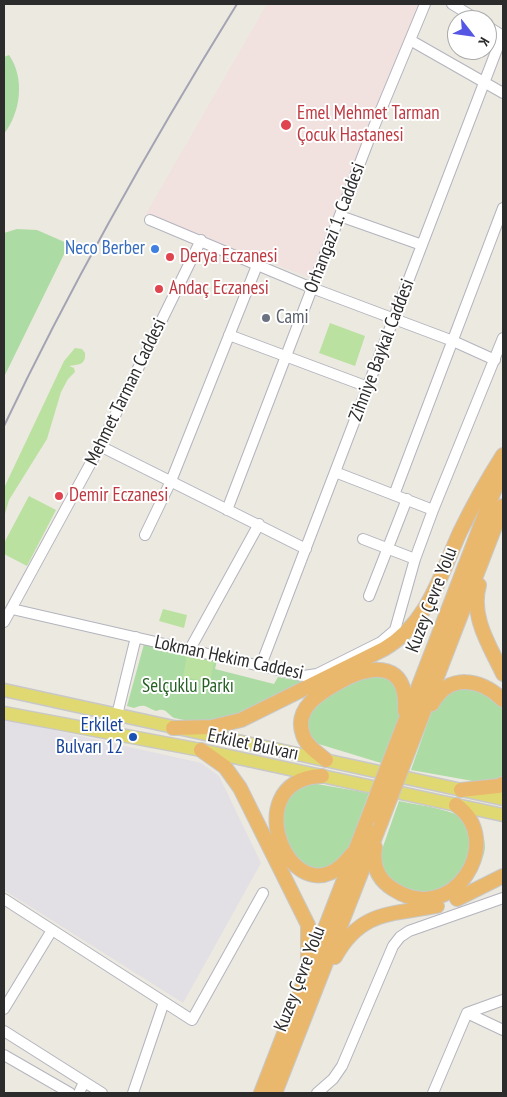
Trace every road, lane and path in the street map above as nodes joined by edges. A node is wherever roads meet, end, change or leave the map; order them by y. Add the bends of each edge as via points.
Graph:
1 (425, 4) edge
2 (503, 36) edge
3 (410, 40) junction
4 (484, 83) junction
5 (503, 93) edge
6 (503, 208) edge
7 (340, 216) junction
8 (150, 220) dead end
9 (200, 240) junction
10 (422, 245) junction
11 (258, 263) junction
12 (312, 288) junction
13 (393, 320) junction
14 (229, 335) junction
15 (503, 338) edge
16 (453, 341) junction
17 (287, 356) junction
18 (495, 360) junction
19 (368, 387) junction
20 (100, 446) junction
21 (503, 455) edge
22 (503, 468) edge
23 (335, 472) junction
24 (171, 481) junction
25 (394, 495) junction
26 (406, 500) junction
27 (503, 506) edge
28 (226, 510) junction
29 (433, 510) junction
30 (503, 520) edge
31 (258, 524) junction
32 (144, 535) dead end
33 (363, 539) dead end
34 (388, 548) junction
35 (306, 549) junction
36 (415, 559) junction
37 (369, 596) dead end
38 (12, 609) junction
39 (4, 623) edge
40 (136, 637) junction
41 (190, 650) junction
42 (261, 665) junction
43 (503, 674) edge
44 (4, 690) edge
45 (503, 700) edge
46 (4, 713) edge
47 (118, 715) junction
48 (404, 723) junction
49 (173, 728) junction
50 (416, 731) junction
51 (402, 748) junction
52 (201, 750) junction
53 (326, 760) junction
54 (322, 776) junction
55 (503, 784) edge
56 (461, 790) junction
57 (503, 799) edge
58 (456, 804) junction
59 (503, 815) edge
60 (381, 822) junction
61 (356, 847) junction
62 (503, 876) edge
63 (263, 893) dead end
64 (503, 898) edge
65 (4, 899) edge
66 (52, 930) junction
67 (307, 975) junction
68 (312, 1000) junction
69 (503, 1000) edge
70 (164, 1002) junction
71 (4, 1009) edge
72 (467, 1013) junction
73 (503, 1030) edge
74 (4, 1031) edge
75 (4, 1055) edge
76 (84, 1082) junction
77 (321, 1092) edge
78 (70, 1093) edge
79 (79, 1093) edge
80 (102, 1093) edge
81 (133, 1093) edge
82 (261, 1093) edge
83 (275, 1093) edge
84 (433, 1093) edge

1 - 3 street, Orhangazi 1. Caddesi
2 - 4 street, Zihniye Baykal Caddesi
3 - 4 street
3 - 7 street, Orhangazi 1. Caddesi
4 - 5 street
4 - 10 street, Zihniye Baykal Caddesi
6 - 16 street
7 - 10 street
7 - 12 street, Orhangazi 1. Caddesi
8 - 9 street
9 - 11 street
9 - 20 street, Mehmet Tarman Caddesi
10 - 13 street, Zihniye Baykal Caddesi
11 - 12 street
11 - 14 street
12 - 13 street
12 - 17 street, Orhangazi 1. Caddesi
13 - 16 street
13 - 19 street, Zihniye Baykal Caddesi
14 - 17 street
14 - 24 street
15 - 18 street, Lokman Hekim Caddesi
16 - 18 street
16 - 25 street
17 - 19 street
17 - 28 street, Orhangazi 1. Caddesi
18 - 29 street, Lokman Hekim Caddesi
19 - 23 street, Zihniye Baykal Caddesi
20 - 24 street
20 - 38 street, Mehmet Tarman Caddesi
21 - 49 highway via 464,524 428,604 404,635 377,653 241,720 212,727
22 - 48 highway, Kuzey Çevre Yolu
23 - 25 street
23 - 35 street, Zihniye Baykal Caddesi
24 - 28 street
24 - 32 street
25 - 26 street
26 - 29 street
26 - 34 street
27 - 50 highway, Kuzey Çevre Yolu
28 - 31 street
29 - 36 street, Lokman Hekim Caddesi
30 - 43 highway via 478,586 476,601 479,620
31 - 35 street
31 - 41 street
33 - 34 street
34 - 36 street
34 - 37 street
35 - 42 street, Zihniye Baykal Caddesi
36 - 42 street, Lokman Hekim Caddesi via 395,630 387,638 312,676
38 - 39 street, Mehmet Tarman Caddesi
38 - 40 street, Lokman Hekim Caddesi
40 - 41 street, Lokman Hekim Caddesi
40 - 47 street
41 - 42 street, Lokman Hekim Caddesi
44 - 47 main road, Erkilet Bulvarı
45 - 50 highway via 481,685 470,682 454,684 438,693
46 - 52 main road, Erkilet Bulvarı
47 - 49 main road, Erkilet Bulvarı
48 - 51 highway, Kuzey Çevre Yolu
48 - 53 highway via 406,698 398,678 378,669 355,674 323,691 308,704 302,716 304,739
49 - 53 main road, Erkilet Bulvarı
50 - 51 highway, Kuzey Çevre Yolu
51 - 60 highway, bridge
51 - 61 highway, Kuzey Çevre Yolu, bridge
52 - 54 main road, Erkilet Bulvarı
52 - 67 highway via 220,762 236,781 308,925
53 - 56 main road, Erkilet Bulvarı
54 - 58 main road, Erkilet Bulvarı
54 - 61 highway via 306,778 282,798 277,826 283,851 299,868 320,874 341,865
55 - 56 highway
56 - 57 main road, Erkilet Bulvarı
58 - 59 main road, Erkilet Bulvarı
58 - 60 highway via 473,815 484,828 487,852 471,880 460,890 441,898 408,896 381,879 374,859
60 - 68 highway, Kuzey Çevre Yolu
61 - 67 highway, Kuzey Çevre Yolu
62 - 68 highway via 447,904 389,912 365,923 343,944
63 - 70 street via 192,1020
64 - 77 street via 400,937 393,946 342,1066
65 - 66 street
66 - 70 street
66 - 71 street
67 - 82 highway, Kuzey Çevre Yolu
68 - 83 highway, Kuzey Çevre Yolu
69 - 72 street
70 - 81 street
72 - 73 street
72 - 84 street
74 - 76 street
75 - 78 street
76 - 79 street
76 - 80 street

